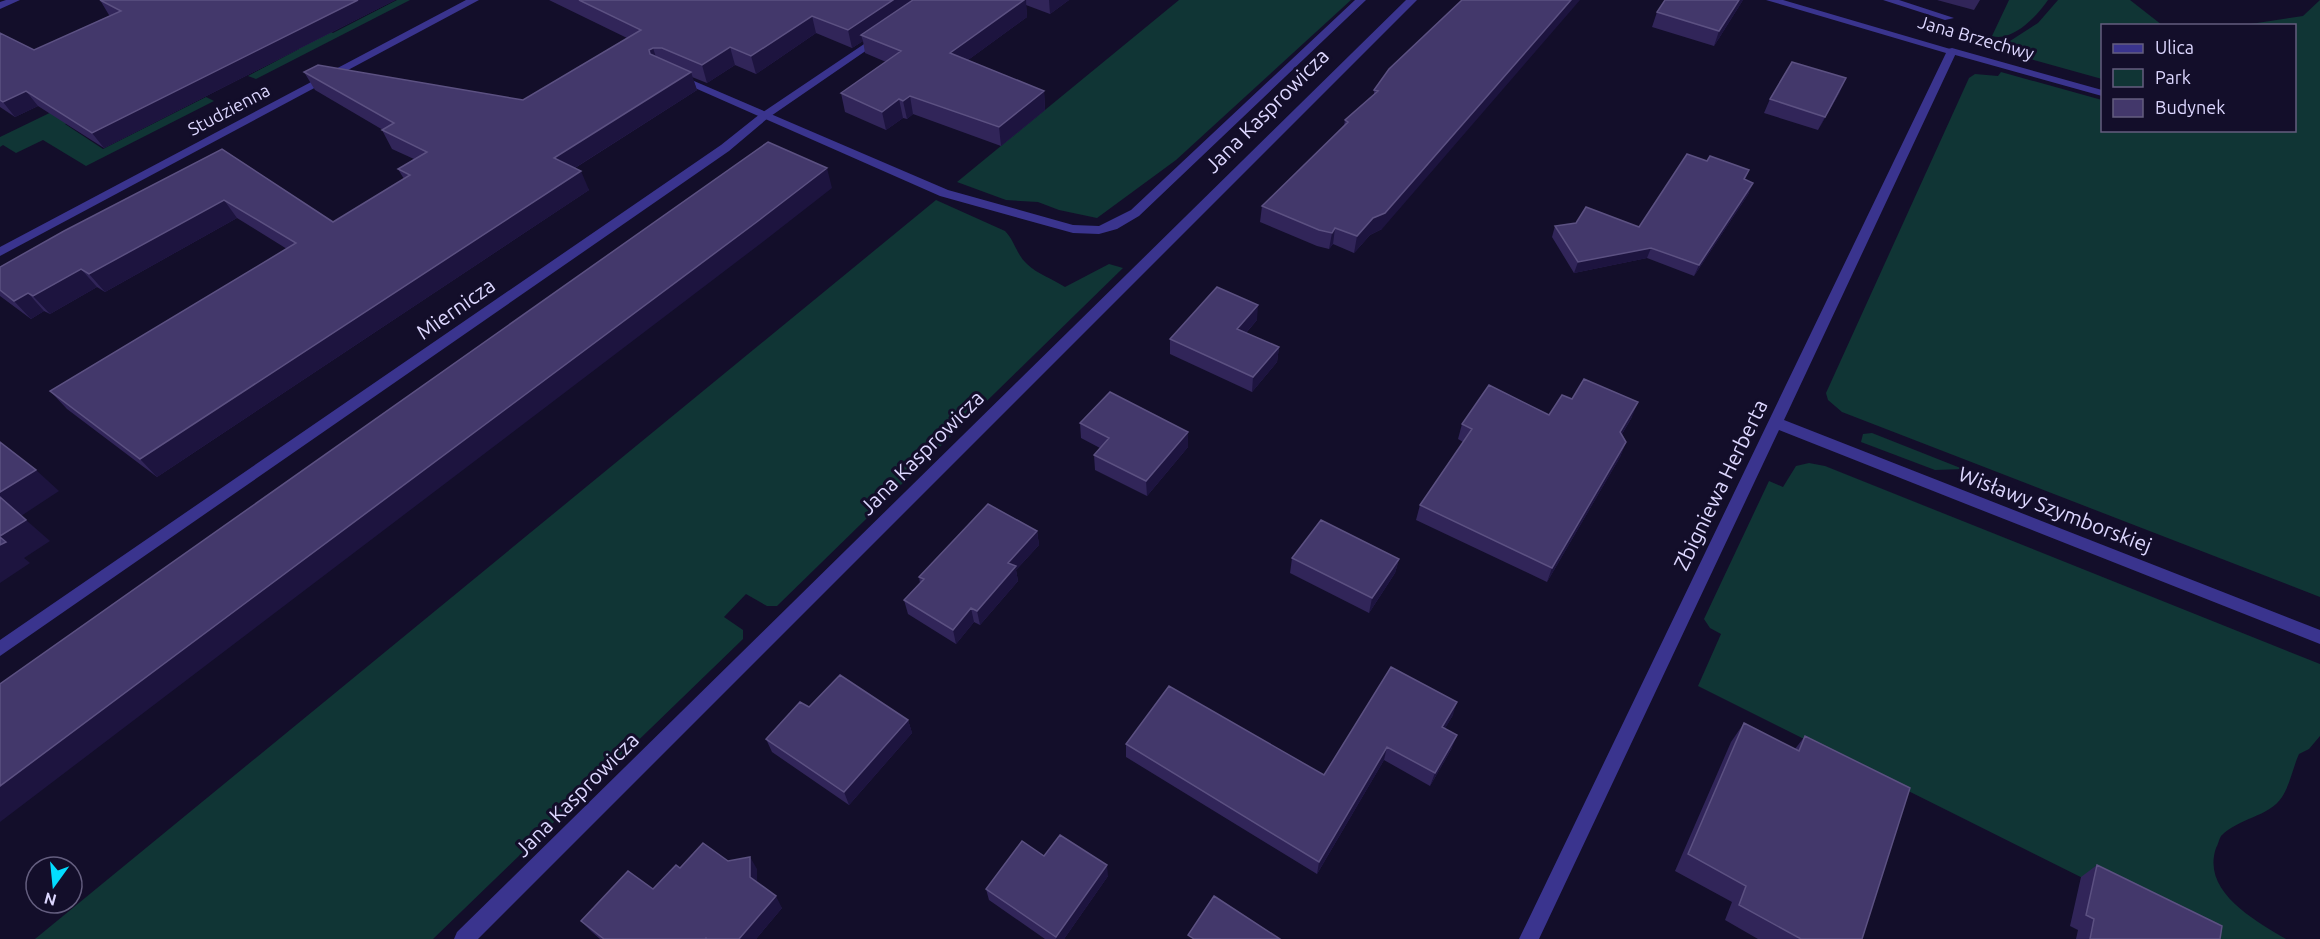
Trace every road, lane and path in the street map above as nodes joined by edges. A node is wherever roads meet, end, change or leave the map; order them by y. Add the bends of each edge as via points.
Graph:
1 (15, 0) edge
2 (474, 0) edge
3 (1361, 0) edge
4 (1413, 0) edge
5 (1771, 0) edge
6 (1888, 0) edge
7 (0, 6) edge
8 (1949, 18) dead end
9 (886, 32) edge
10 (1952, 51) junction
11 (663, 70) edge
12 (2101, 92) edge
13 (764, 116) junction
14 (0, 252) edge
15 (1775, 422) junction
16 (2320, 637) edge
17 (0, 649) edge
18 (464, 939) edge
19 (1529, 939) edge

1 - 7 street
2 - 14 street, Studzienna
3 - 13 street via 1134,213 1099,230 1073,229 944,193
4 - 18 street, Jana Kasprowicza
5 - 10 street, Jana Brzechwy
6 - 8 street
9 - 13 street, Miernicza
10 - 12 street, Jana Brzechwy
10 - 15 street, Zbigniewa Herberta
11 - 13 street
13 - 17 street, Miernicza via 725,148
15 - 16 street, Wisławy Szymborskiej
15 - 19 street, Zbigniewa Herberta

